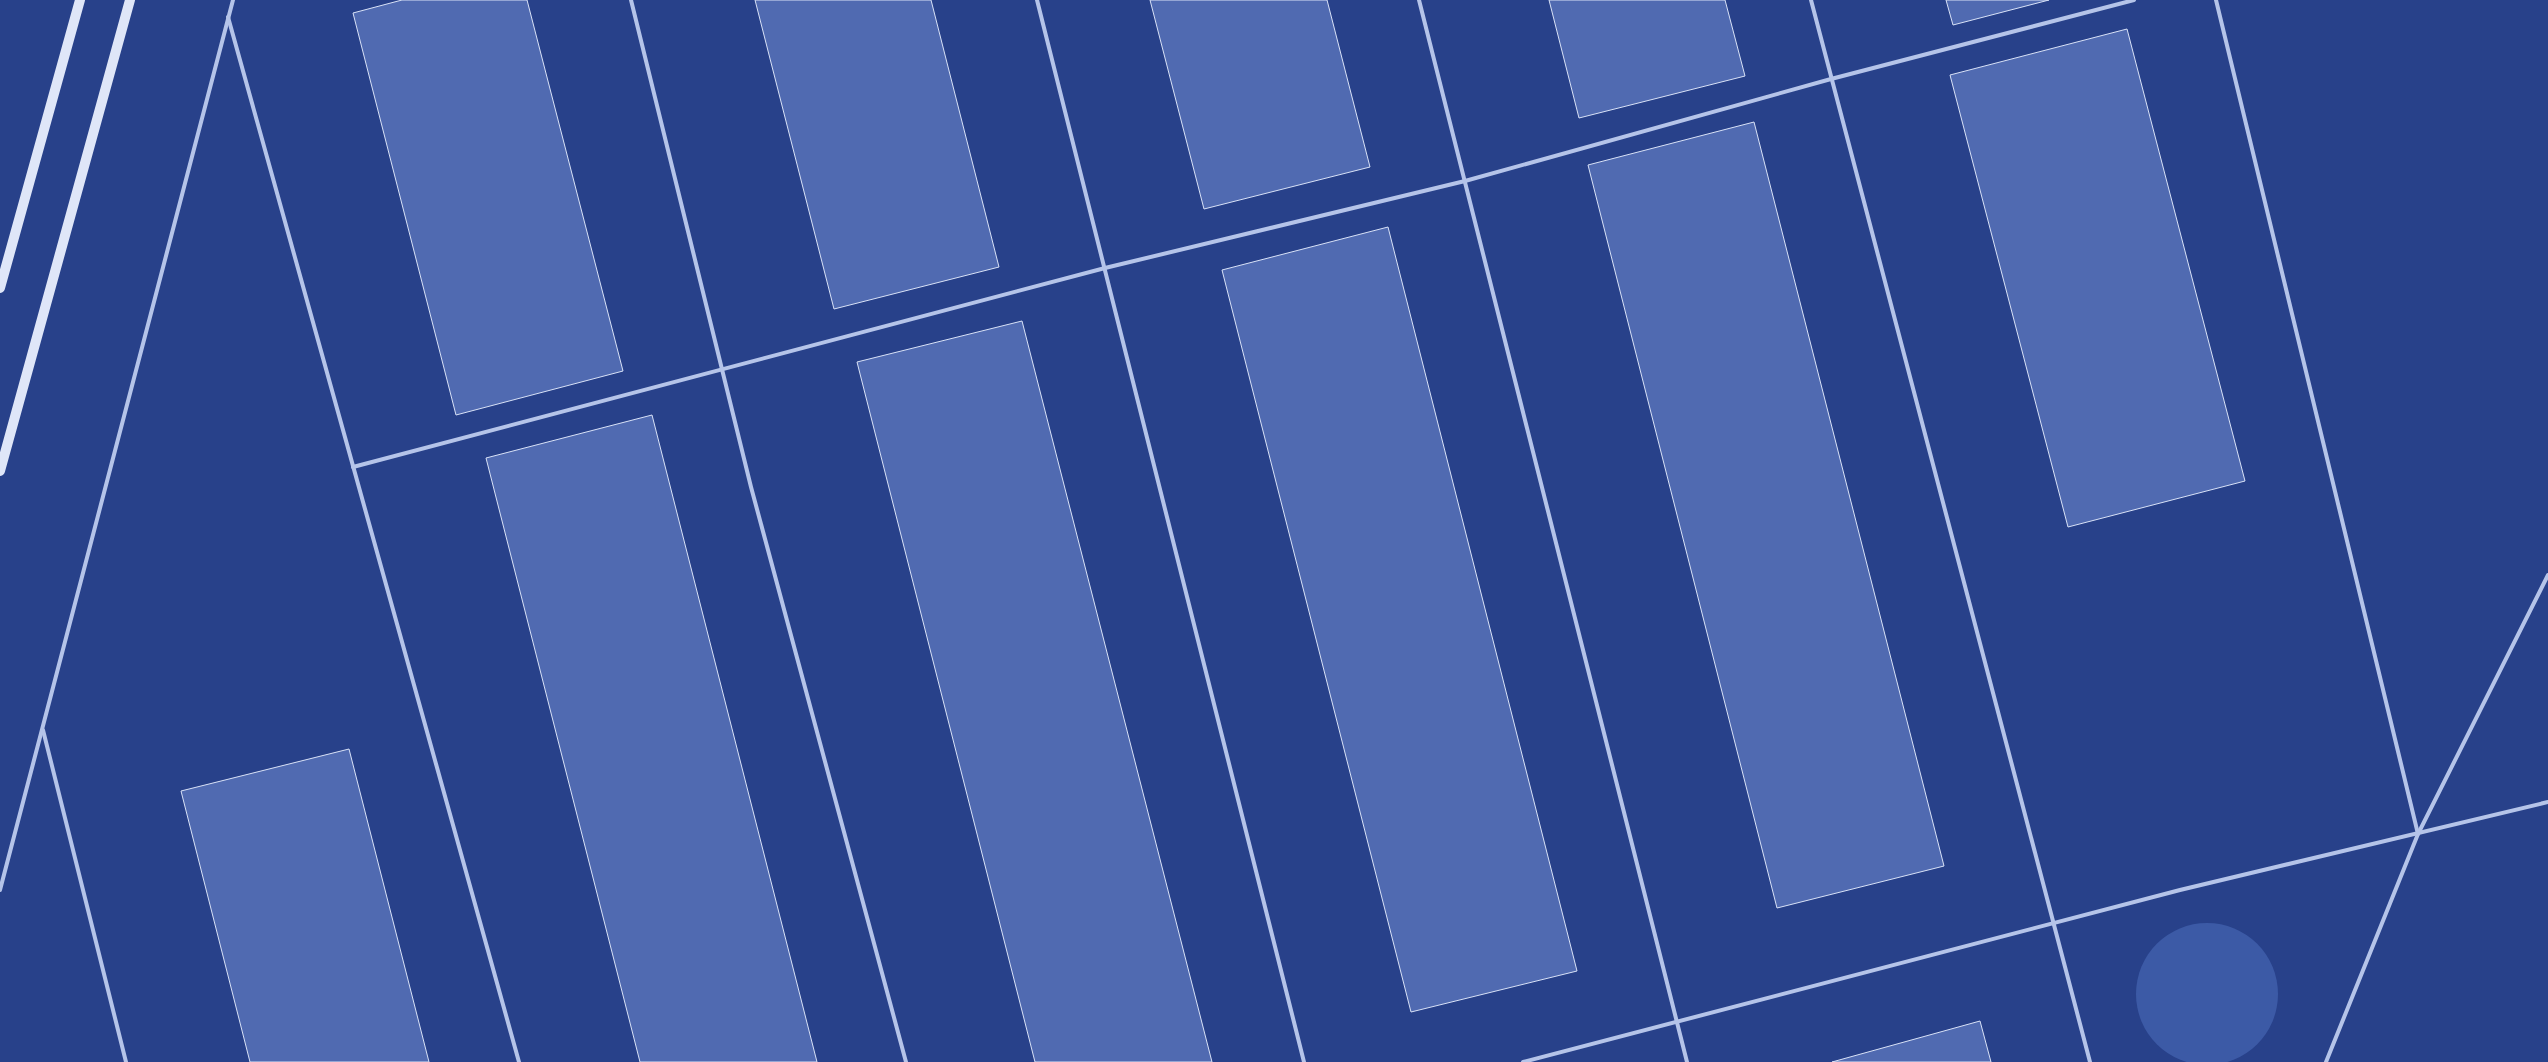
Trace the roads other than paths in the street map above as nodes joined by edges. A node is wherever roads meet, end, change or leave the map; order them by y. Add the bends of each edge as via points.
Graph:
1 (80, 0) edge
2 (130, 0) edge
3 (233, 0) edge
4 (630, 0) edge
5 (1037, 0) edge
6 (1419, 0) edge
7 (1811, 0) edge
8 (2134, 0) edge
9 (2216, 0) edge
10 (228, 17) junction
11 (1831, 79) junction
12 (1465, 181) junction
13 (1104, 268) junction
14 (0, 288) edge
15 (722, 371) junction
16 (354, 466) junction
17 (0, 471) edge
18 (2548, 575) edge
19 (42, 728) junction
20 (2548, 802) edge
21 (2418, 834) junction
22 (0, 890) edge
23 (2052, 924) junction
24 (1676, 1022) junction
25 (126, 1062) edge
26 (519, 1062) edge
27 (906, 1062) edge
28 (1304, 1062) edge
29 (1523, 1062) edge
30 (1687, 1062) edge
31 (2090, 1062) edge
32 (2326, 1062) edge

1 - 14 street
2 - 17 street
3 - 10 lane
4 - 15 lane
5 - 13 lane
6 - 12 lane
7 - 11 lane
8 - 11 lane
9 - 21 lane
10 - 16 lane
10 - 19 lane
11 - 12 lane
11 - 23 lane
12 - 13 lane
12 - 24 lane
13 - 15 lane
13 - 28 lane
15 - 16 lane
15 - 27 lane
16 - 26 lane
18 - 21 lane
19 - 22 lane
19 - 25 lane
20 - 21 lane
21 - 23 lane
21 - 32 lane
23 - 24 lane
23 - 31 lane
24 - 29 lane
24 - 30 lane

